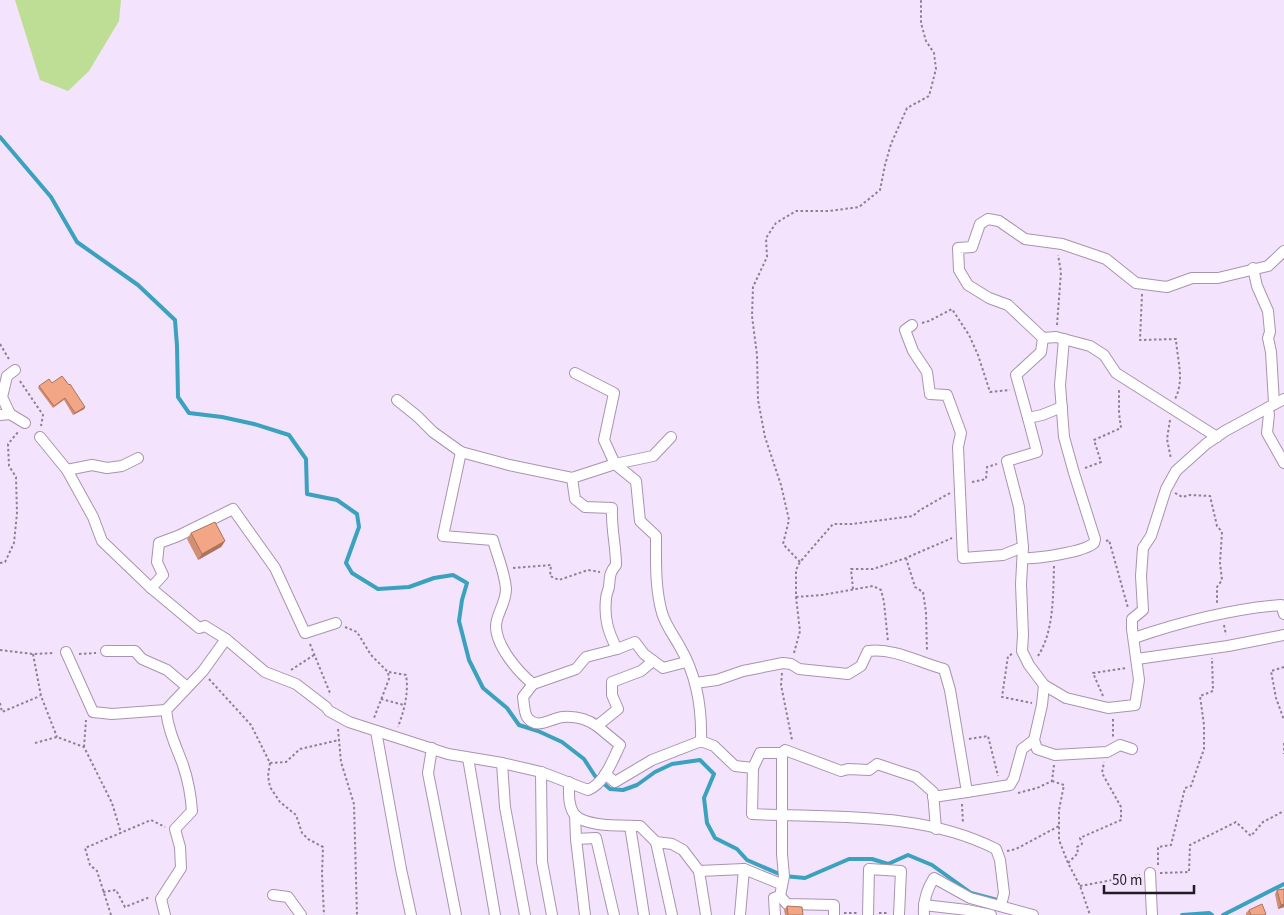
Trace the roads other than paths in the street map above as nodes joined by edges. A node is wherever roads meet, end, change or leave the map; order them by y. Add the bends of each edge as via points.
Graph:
1 (1284, 251) edge
2 (1253, 268) junction
3 (912, 325) road end
4 (1043, 338) junction
5 (1060, 338) junction
6 (15, 370) road end
7 (575, 373) dead end
8 (1, 396) edge
9 (1284, 399) edge
10 (397, 400) dead end
11 (1270, 406) junction
12 (1062, 407) junction
13 (5, 414) edge
14 (1028, 418) junction
15 (25, 423) road end
16 (40, 437) road end
17 (671, 437) dead end
18 (1217, 437) junction
19 (461, 452) junction
20 (138, 458) dead end
21 (1284, 463) edge
22 (615, 464) junction
23 (68, 470) junction
24 (572, 478) junction
25 (1023, 552) junction
26 (152, 588) junction
27 (1284, 614) edge
28 (336, 623) road end
29 (1284, 635) edge
30 (1134, 638) junction
31 (226, 639) junction
32 (617, 649) junction
33 (66, 652) road end
34 (106, 652) road end
35 (1137, 659) junction
36 (653, 661) junction
37 (686, 662) junction
38 (696, 683) junction
39 (533, 684) junction
40 (1044, 685) junction
41 (187, 687) junction
42 (166, 710) junction
43 (597, 726) junction
44 (373, 731) junction
45 (1034, 740) junction
46 (701, 741) junction
47 (432, 748) junction
48 (1132, 749) dead end
49 (782, 753) junction
50 (468, 758) junction
51 (502, 763) junction
52 (754, 768) junction
53 (541, 772) junction
54 (604, 775) junction
55 (569, 782) junction
56 (964, 793) junction
57 (933, 797) junction
58 (575, 815) junction
59 (782, 816) junction
60 (630, 826) junction
61 (936, 829) junction
62 (576, 839) junction
63 (656, 842) junction
64 (744, 869) junction
65 (699, 871) junction
66 (1150, 874) road end
67 (781, 884) junction
68 (273, 895) dead end
69 (780, 896) junction
70 (970, 898) junction
71 (1001, 905) junction
72 (924, 910) edge
73 (966, 912) edge
74 (166, 915) edge
75 (301, 915) edge
76 (411, 915) edge
77 (456, 915) edge
78 (495, 915) edge
79 (525, 915) edge
80 (552, 915) edge
81 (585, 915) edge
82 (614, 915) edge
83 (644, 915) edge
84 (672, 915) edge
85 (706, 915) edge
86 (740, 915) edge
87 (775, 915) edge
88 (834, 915) edge
89 (868, 915) edge
90 (899, 915) edge
91 (991, 915) edge
92 (1032, 915) edge
93 (1152, 915) edge

1 - 2 street via 1268,266
2 - 4 street via 1218,278 1192,278 1167,287 1136,283 1106,258 1062,244 1025,239 999,221 988,219 980,224 972,247 958,248 960,270 968,285 1008,305
2 - 11 street via 1268,311
3 - 25 street via 905,330 913,352 927,372 930,394 947,396 961,433 958,447 963,558
4 - 5 street
4 - 14 street via 1041,352 1016,375
5 - 12 street
5 - 18 street via 1090,346 1104,355 1116,373
6 - 8 street via 8,376
7 - 22 street via 614,393 604,440
8 - 13 street
9 - 11 street
10 - 19 street
11 - 18 street
11 - 21 street via 1267,433
12 - 14 street
12 - 25 street via 1064,437 1094,543 1090,547 1033,558
13 - 15 street
14 - 25 street via 1037,452 1007,461 1019,507
16 - 23 street
17 - 22 street via 653,456
18 - 30 street via 1176,470 1166,489 1156,524 1142,548 1143,610 1132,619
19 - 24 street
19 - 39 street via 443,536 493,540 506,588 496,625 502,648
20 - 23 street via 122,466 92,465
22 - 24 street
22 - 37 street via 636,482 640,521 656,536 656,576 661,612
23 - 26 street via 102,541
24 - 32 street via 575,498 585,507 612,508 616,565 610,573 605,611 608,631
25 - 40 street via 1022,652
26 - 28 street via 163,575 157,562 159,543 233,509 276,568 305,633
26 - 31 street via 198,628 205,626
27 - 30 street via 1280,605 1259,607 1174,624
29 - 35 street
30 - 35 street
31 - 41 street
31 - 44 street via 264,672 296,684 336,716
32 - 36 street via 635,642
32 - 39 street via 586,657 576,668
33 - 42 street via 93,712 112,714
34 - 41 street via 135,651 142,659 167,670
35 - 40 street via 1139,680 1135,705 1108,708 1066,698
36 - 37 street via 662,668
36 - 43 street via 641,671 612,682 612,696 618,709
37 - 38 street
38 - 46 street
38 - 56 street via 787,664 799,669 848,674 861,666 868,651 911,657 944,669 959,740
39 - 43 street via 523,698 526,716 532,722 544,724 561,717 575,717
40 - 45 street
41 - 42 street
42 - 74 street via 191,797 192,811 175,829 181,868 161,899
43 - 54 street via 620,745
44 - 47 street
44 - 76 street
45 - 48 street via 1037,749 1055,755 1107,752 1120,745
45 - 56 street via 1022,749 1014,778 1005,786
46 - 52 street via 714,746 734,766
46 - 54 street via 652,760 615,782
47 - 50 street
47 - 77 street via 428,773
49 - 52 street via 760,752
49 - 57 street via 785,750 841,771 869,770 876,764 916,777 933,792
49 - 59 street
50 - 51 street
50 - 78 street
51 - 53 street
51 - 79 street via 505,808
52 - 59 street via 752,814
53 - 55 street
53 - 80 street via 542,862
54 - 55 street via 595,787 588,790
55 - 58 street via 570,804
56 - 57 street
57 - 61 street
58 - 60 street via 590,822
58 - 62 street
59 - 61 street via 898,821
59 - 67 street via 784,876
60 - 63 street via 640,826
60 - 83 street
61 - 71 street via 974,838 996,849 1004,894
62 - 81 street
62 - 82 street via 596,838
63 - 65 street via 672,844 683,850
63 - 84 street
64 - 65 street
64 - 67 street
64 - 86 street
65 - 85 street
66 - 93 street
67 - 69 street
68 - 75 street via 288,897
69 - 87 street via 774,898
69 - 88 street via 787,904 834,905
70 - 71 street
70 - 72 street via 934,878
70 - 73 street
71 - 92 street
72 - 73 street
73 - 91 street
89 - 90 street via 869,869 902,871

